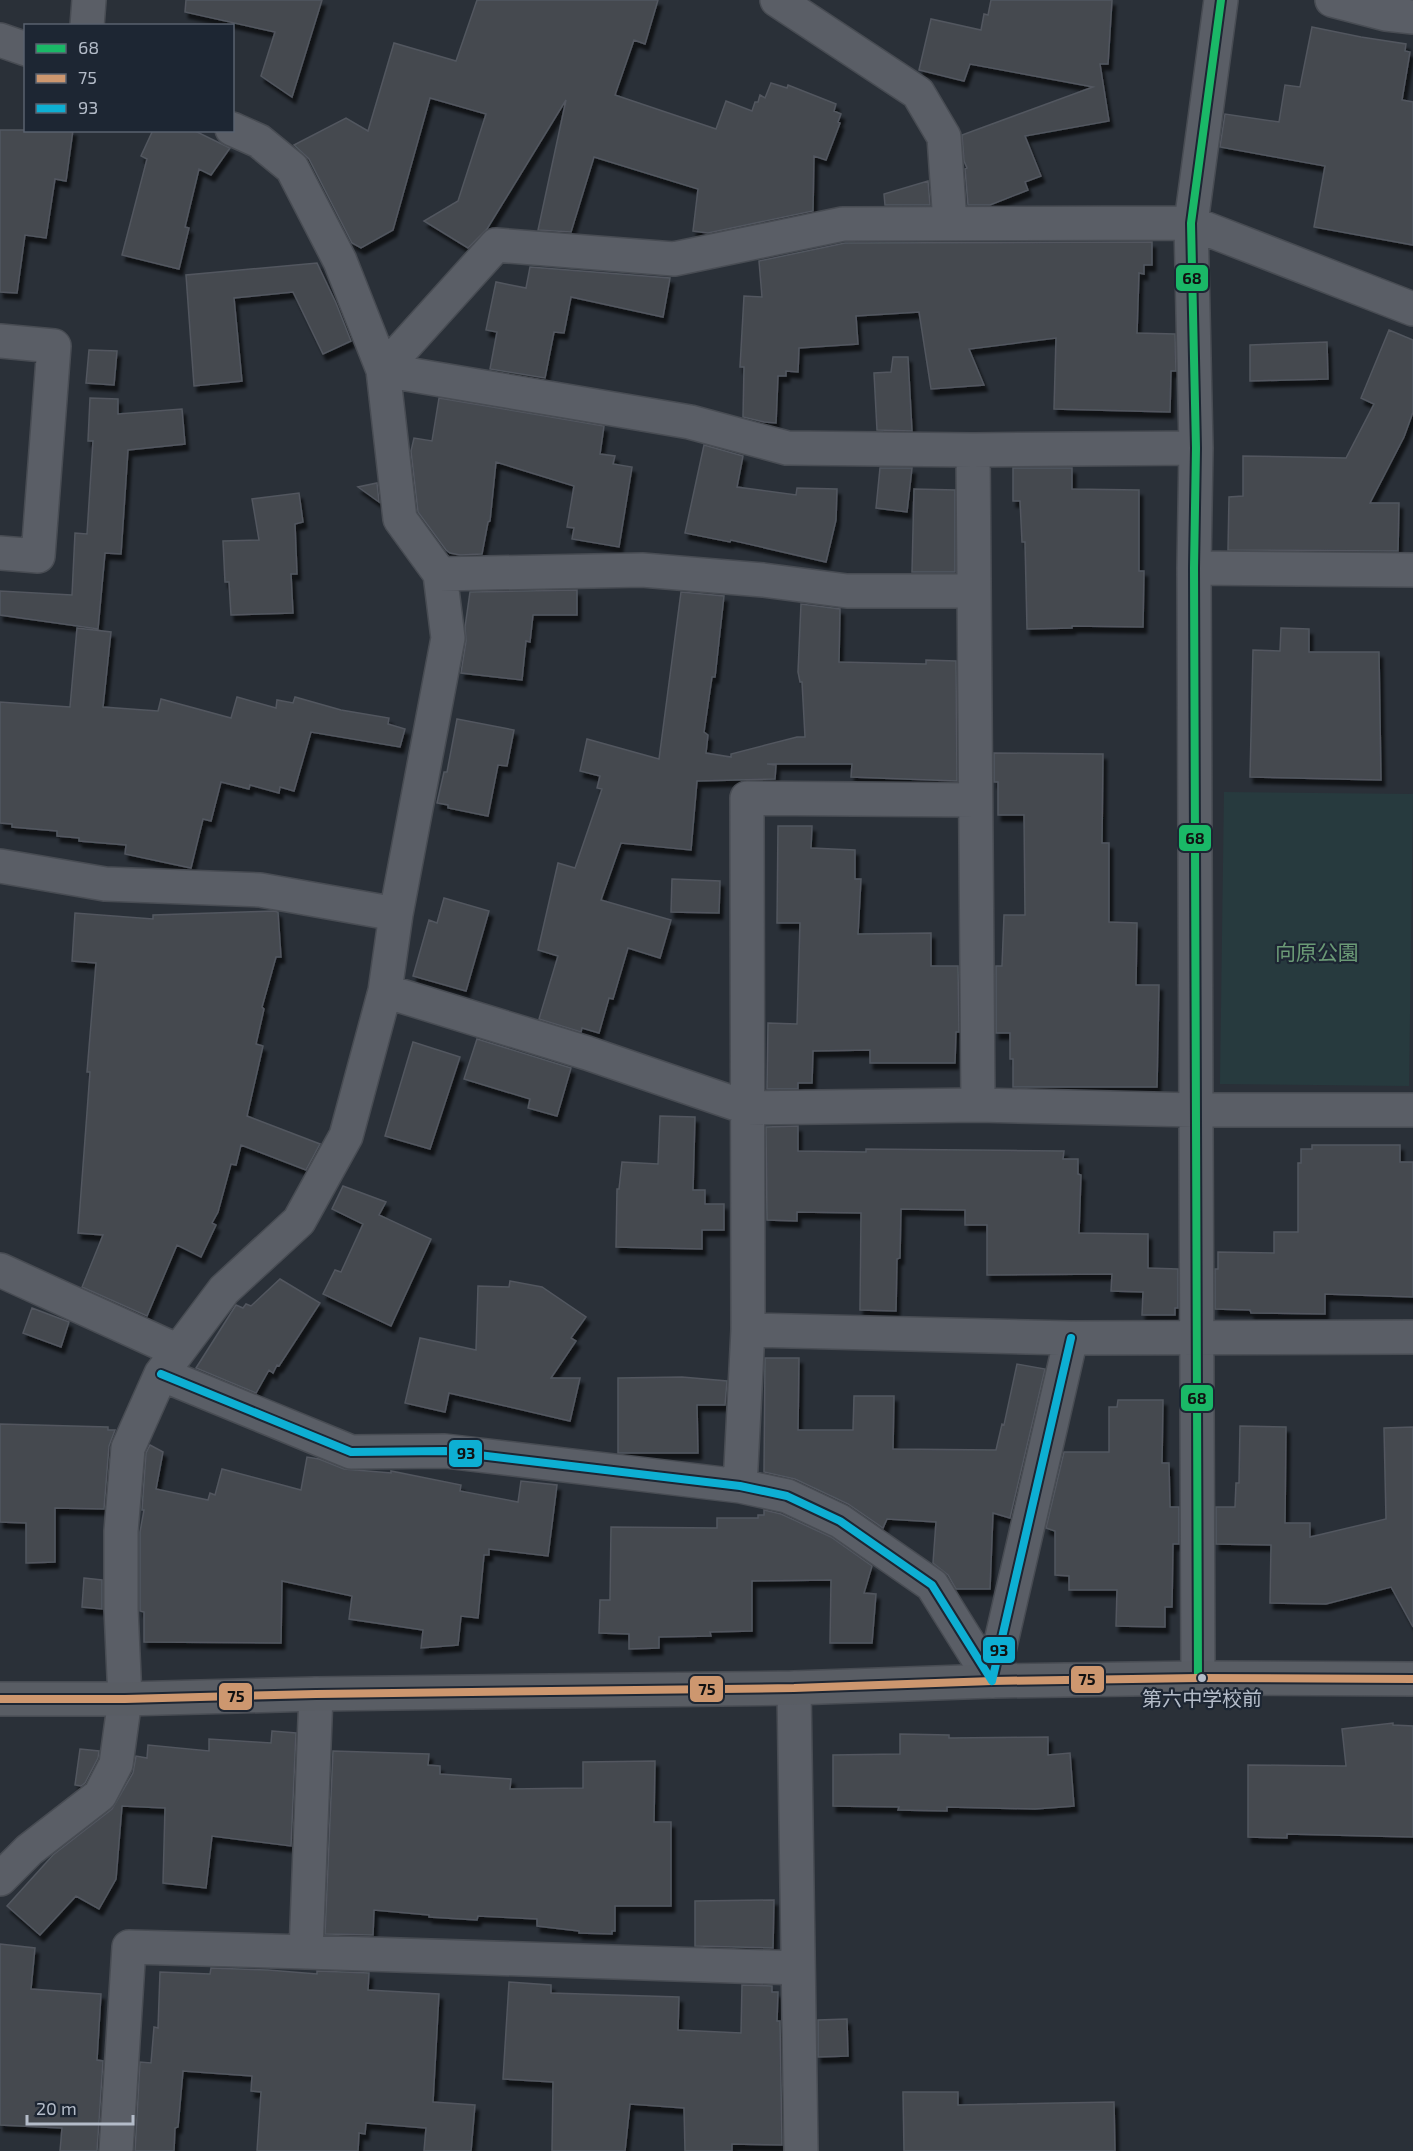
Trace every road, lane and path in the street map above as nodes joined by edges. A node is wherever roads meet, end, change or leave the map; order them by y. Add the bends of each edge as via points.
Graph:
1 (89, 0) edge
2 (777, 0) edge
3 (1221, 0) edge
4 (1332, 0) edge
5 (1413, 17) edge
6 (87, 24) edge
7 (0, 40) edge
8 (24, 48) edge
9 (234, 130) edge
10 (1191, 223) junction
11 (950, 224) junction
12 (1413, 309) edge
13 (0, 341) edge
14 (383, 370) junction
15 (1196, 448) junction
16 (973, 450) junction
17 (0, 553) edge
18 (1194, 568) junction
19 (1413, 570) edge
20 (440, 574) junction
21 (974, 591) junction
22 (975, 800) junction
23 (0, 866) edge
24 (396, 914) junction
25 (385, 991) junction
26 (978, 1105) junction
27 (748, 1108) junction
28 (1196, 1110) junction
29 (1413, 1110) edge
30 (0, 1270) edge
31 (748, 1329) junction
32 (1197, 1336) junction
33 (1413, 1336) edge
34 (1071, 1338) junction
35 (169, 1362) junction
36 (740, 1486) junction
37 (1198, 1678) junction
38 (1413, 1679) edge
39 (992, 1681) junction
40 (794, 1688) junction
41 (316, 1694) junction
42 (0, 1699) edge
43 (125, 1699) junction
44 (0, 1879) edge
45 (306, 1952) junction
46 (798, 1968) junction
47 (116, 2151) edge
48 (801, 2151) edge

1 - 6 street
2 - 11 street via 918,93 944,137
3 - 10 street
4 - 5 street
7 - 8 street
9 - 14 street via 259,141 292,168 339,261
10 - 11 street
10 - 12 street
10 - 15 street
11 - 14 street via 843,224 674,259 496,245
13 - 17 street via 54,346 38,556
14 - 16 street via 690,422 787,448
14 - 20 street via 400,519
15 - 16 street
15 - 18 street
16 - 21 street
18 - 19 street
18 - 28 street
20 - 21 street via 642,570 847,591
20 - 24 street via 448,638
21 - 22 street
22 - 26 street
22 - 27 street via 747,798
23 - 24 street via 105,884 260,890
24 - 25 street
25 - 27 street
25 - 35 street via 346,1136 299,1221 224,1290
26 - 27 street
26 - 28 street
27 - 31 street
28 - 29 street
28 - 32 street
30 - 35 street
31 - 34 street
31 - 36 street
32 - 33 street
32 - 34 street
32 - 37 street
34 - 39 street
35 - 36 street via 351,1452 445,1451
35 - 43 street via 128,1448 121,1542
36 - 39 street via 787,1496 840,1521 932,1586
37 - 38 street
37 - 39 street
39 - 40 street
40 - 41 street
40 - 46 street
41 - 43 street
41 - 45 street
42 - 43 street
43 - 44 street via 116,1764 99,1796 29,1850
45 - 46 street
45 - 47 street via 129,1947
46 - 48 street

